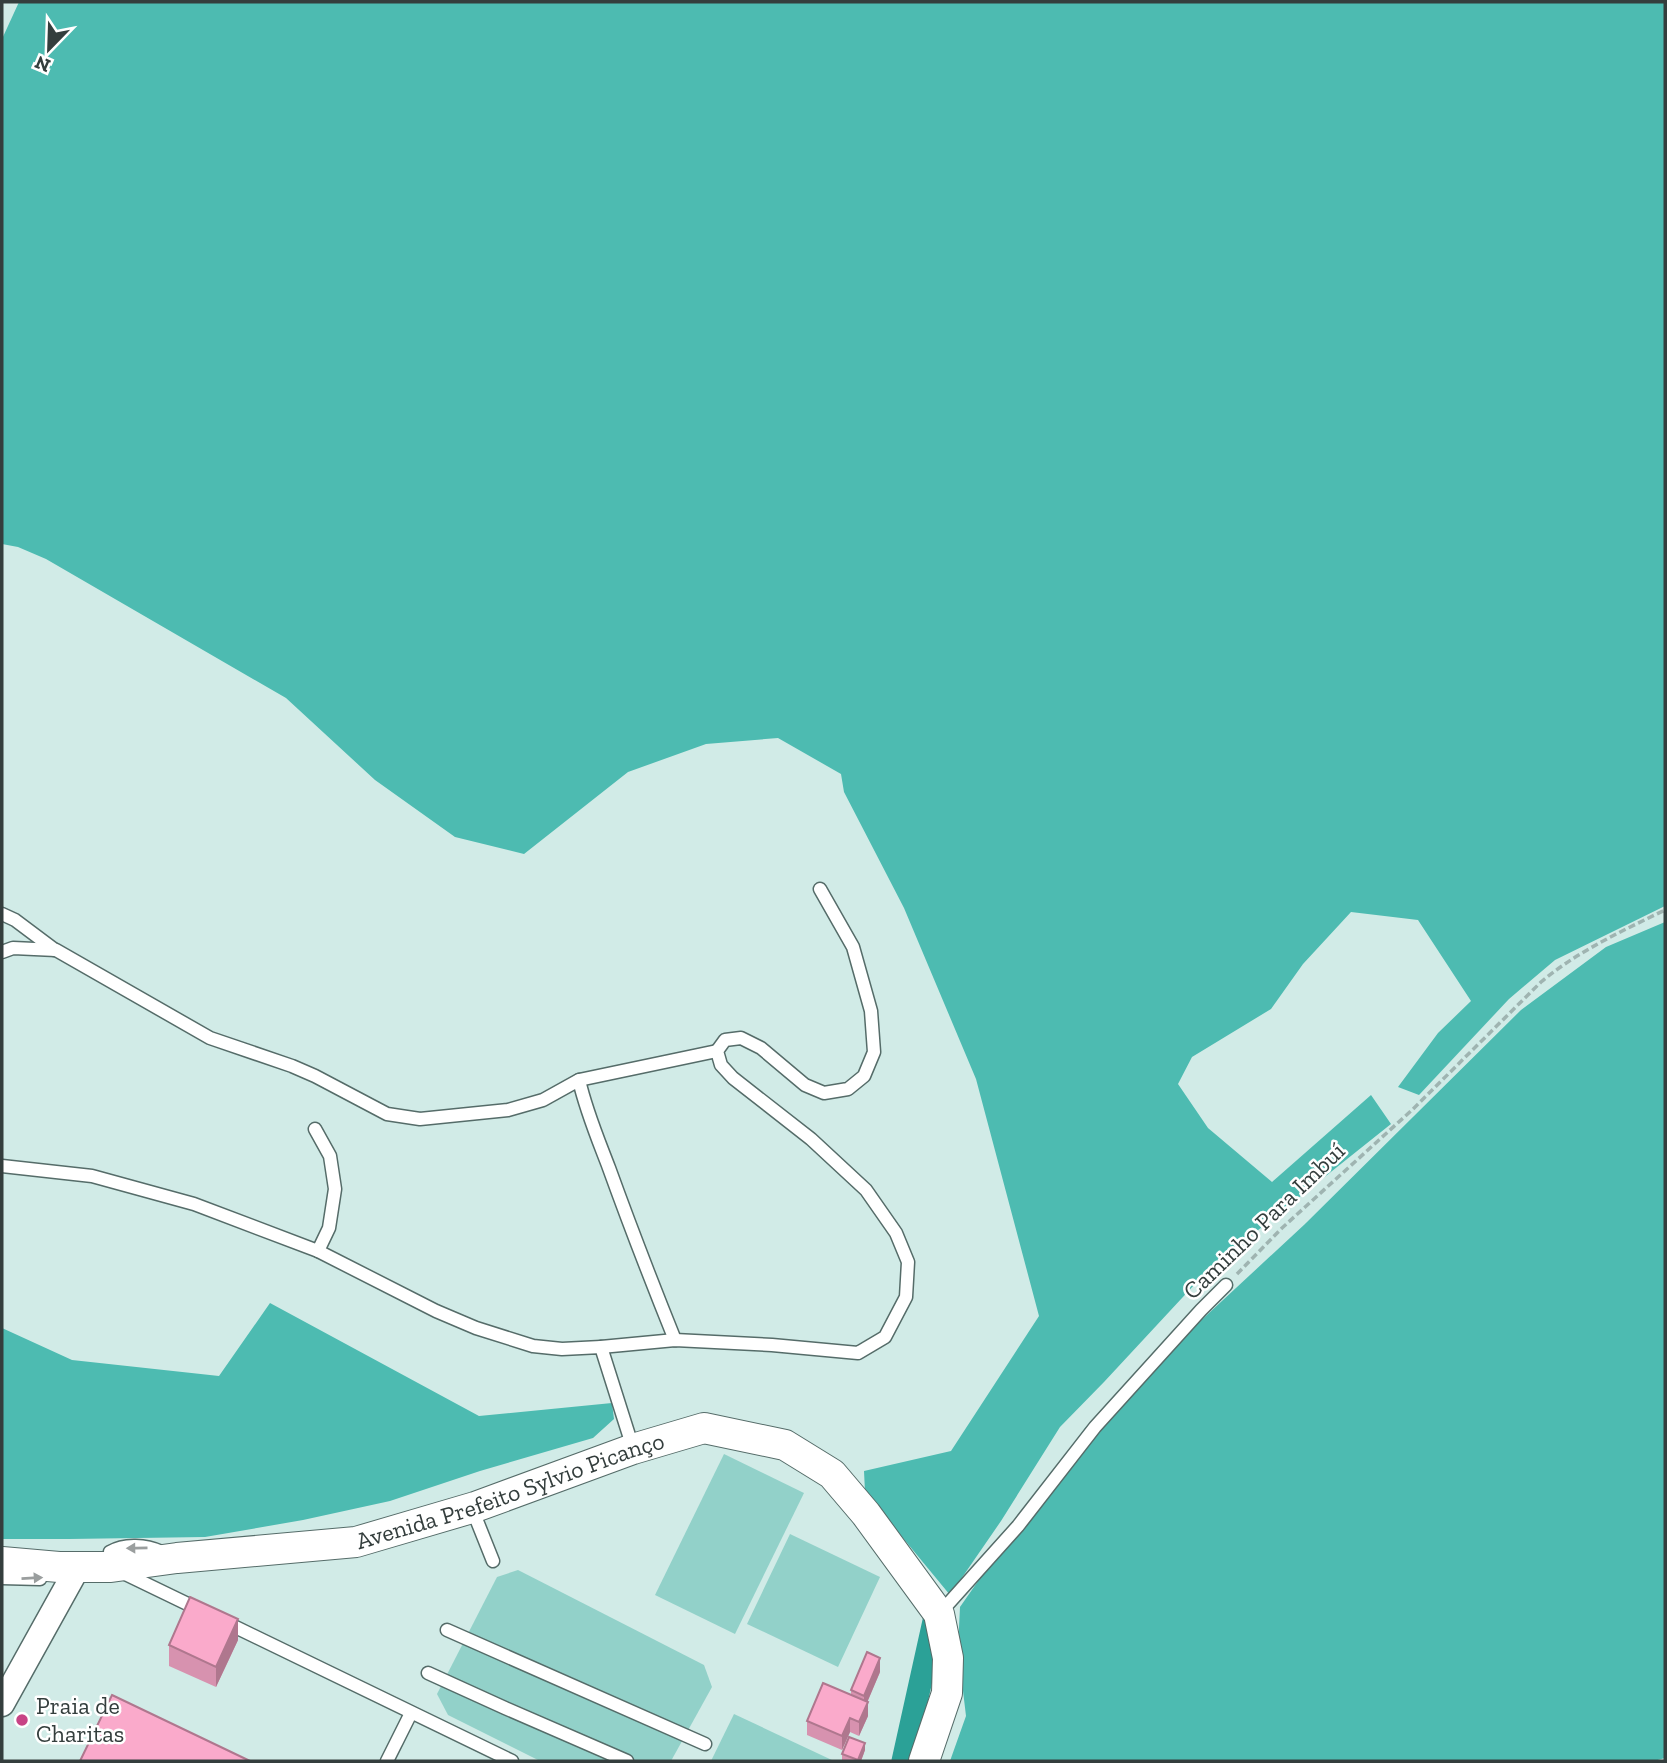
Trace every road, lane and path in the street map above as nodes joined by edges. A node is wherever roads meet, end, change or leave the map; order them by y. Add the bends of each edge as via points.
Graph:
1 (820, 889) dead end
2 (1665, 910) edge
3 (2, 914) edge
4 (56, 950) junction
5 (2, 952) edge
6 (717, 1051) junction
7 (579, 1080) junction
8 (315, 1129) dead end
9 (2, 1166) edge
10 (318, 1251) junction
11 (1226, 1285) joint
12 (675, 1340) junction
13 (601, 1347) junction
14 (634, 1449) junction
15 (475, 1507) junction
16 (493, 1561) dead end
17 (2, 1562) edge
18 (69, 1567) junction
19 (111, 1567) junction
20 (2, 1578) edge
21 (939, 1614) junction
22 (447, 1630) dead end
23 (428, 1673) dead end
24 (2, 1704) edge
25 (411, 1713) junction
26 (705, 1744) dead end
27 (387, 1761) edge
28 (512, 1761) edge
29 (627, 1761) edge
30 (924, 1761) edge

1 - 6 lane via 853,947 871,1011 874,1052 864,1076 848,1089 824,1093 741,1038 725,1040
2 - 11 path, Caminho Para Imbuí via 1578,955 1541,982
3 - 4 lane
4 - 5 lane via 13,948
4 - 7 lane via 210,1038 292,1066 387,1114 420,1119 508,1110 544,1100
6 - 7 lane
6 - 12 lane via 721,1065 733,1078 811,1139 866,1190 896,1233 908,1262 906,1297 885,1336 858,1353
7 - 12 lane via 588,1116
8 - 10 lane via 330,1156 335,1189 329,1228
9 - 10 lane via 92,1177 194,1204
10 - 13 lane via 476,1328 533,1346
11 - 21 lane, Caminho Para Imbuí via 1095,1427 1018,1526
12 - 13 lane
13 - 14 lane
14 - 15 street, Avenida Prefeito Sylvio Picanço
14 - 21 street, Avenida Prefeito Sylvio Picanço via 704,1428 785,1445 832,1474
15 - 16 lane
15 - 19 street, Avenida Prefeito Sylvio Picanço via 356,1542
17 - 18 street, Avenida Prefeito Sylvio Picanço
18 - 19 street, Avenida Prefeito Sylvio Picanço
20 -> 18 lane via 37,1579
18 - 24 street
19 - 25 lane
21 - 30 street via 948,1658 947,1693
22 - 26 lane
23 - 29 lane
25 - 27 lane
25 - 28 lane

